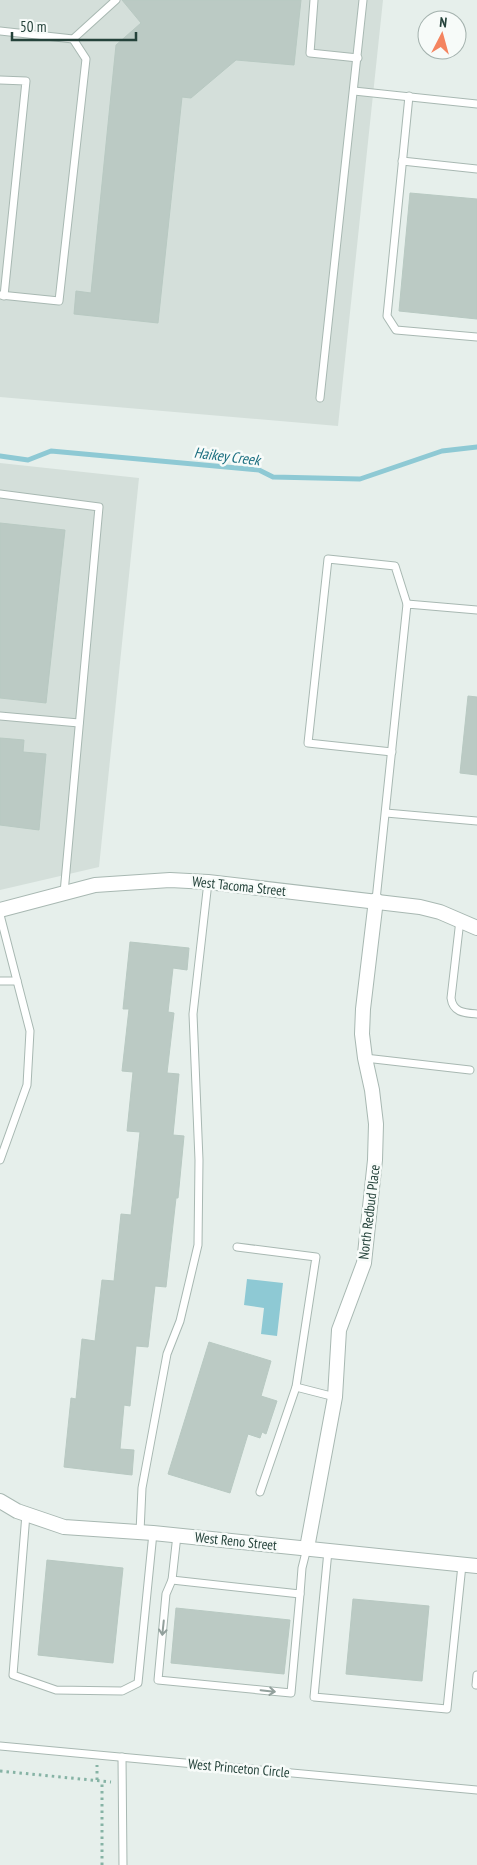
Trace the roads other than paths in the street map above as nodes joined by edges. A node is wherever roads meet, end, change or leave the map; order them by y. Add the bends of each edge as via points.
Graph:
1 (116, 0) edge
2 (314, 0) edge
3 (363, 0) edge
4 (0, 31) edge
5 (73, 39) junction
6 (358, 58) junction
7 (0, 80) edge
8 (354, 91) junction
9 (409, 96) junction
10 (477, 104) edge
11 (402, 162) junction
12 (477, 169) edge
13 (2, 295) edge
14 (477, 337) edge
15 (320, 398) dead end
16 (0, 494) edge
17 (407, 604) junction
18 (477, 610) edge
19 (0, 716) edge
20 (78, 723) junction
21 (392, 752) junction
22 (386, 813) junction
23 (477, 821) edge
24 (208, 882) junction
25 (64, 894) junction
26 (376, 900) junction
27 (0, 910) edge
28 (0, 915) edge
29 (460, 920) junction
30 (477, 928) edge
31 (0, 981) edge
32 (17, 981) junction
33 (477, 1014) edge
34 (365, 1058) junction
35 (470, 1070) dead end
36 (0, 1160) edge
37 (238, 1247) dead end
38 (296, 1387) junction
39 (335, 1397) junction
40 (260, 1492) dead end
41 (0, 1501) edge
42 (26, 1514) junction
43 (147, 1532) junction
44 (177, 1535) junction
45 (307, 1548) junction
46 (328, 1551) junction
47 (462, 1565) junction
48 (477, 1566) edge
49 (172, 1580) junction
50 (300, 1594) junction
51 (477, 1675) edge
52 (476, 1685) edge
53 (0, 1746) edge
54 (122, 1758) junction
55 (477, 1790) edge
56 (122, 1865) edge

1 - 5 lane
2 - 6 lane via 310,52
3 - 6 lane
4 - 5 lane
5 - 13 lane via 86,59 59,301
6 - 8 lane
7 - 13 lane via 26,82
8 - 9 lane
8 - 15 lane
9 - 10 lane
9 - 11 lane
11 - 12 lane
11 - 14 lane via 387,316 396,330
16 - 20 lane via 99,507
17 - 18 lane
17 - 21 lane
17 - 21 lane via 395,566 328,559 308,743
19 - 20 lane
20 - 25 lane
21 - 22 lane
22 - 23 lane
22 - 26 lane
24 - 25 street, West Tacoma Street via 170,880 96,885
24 - 26 street, West Tacoma Street
24 - 43 lane via 193,1014 199,1160 198,1245 180,1321 167,1354 142,1488
25 - 27 street, West Tacoma Street
26 - 29 street, West Tacoma Street via 420,907
26 - 34 street, North Redbud Place via 363,1009
28 - 32 lane
29 - 30 street, West Tacoma Street
29 - 33 lane via 452,1005 457,1010
31 - 32 lane
32 - 36 lane via 30,1031 27,1085
34 - 35 lane
34 - 39 street, North Redbud Place via 376,1124 375,1160 364,1262 339,1330
37 - 38 lane via 316,1257
38 - 39 lane
38 - 40 lane
39 - 45 street, North Redbud Place
41 - 42 street, West Reno Street
42 - 43 street, West Reno Street via 64,1526
42 - 43 lane via 13,1675 56,1690 122,1691 138,1683
43 - 44 street, West Reno Street
44 - 45 street, West Reno Street
44 - 49 lane
45 - 46 street, West Reno Street
45 - 50 lane
46 - 47 street, West Reno Street
46 - 47 lane via 314,1697 446,1710
47 - 48 street, West Reno Street
49 - 50 lane
49 -> 50 lane via 166,1594 158,1680 291,1693
51 - 52 lane
53 - 54 lane, West Princeton Circle
54 - 55 lane, West Princeton Circle
54 - 56 lane

